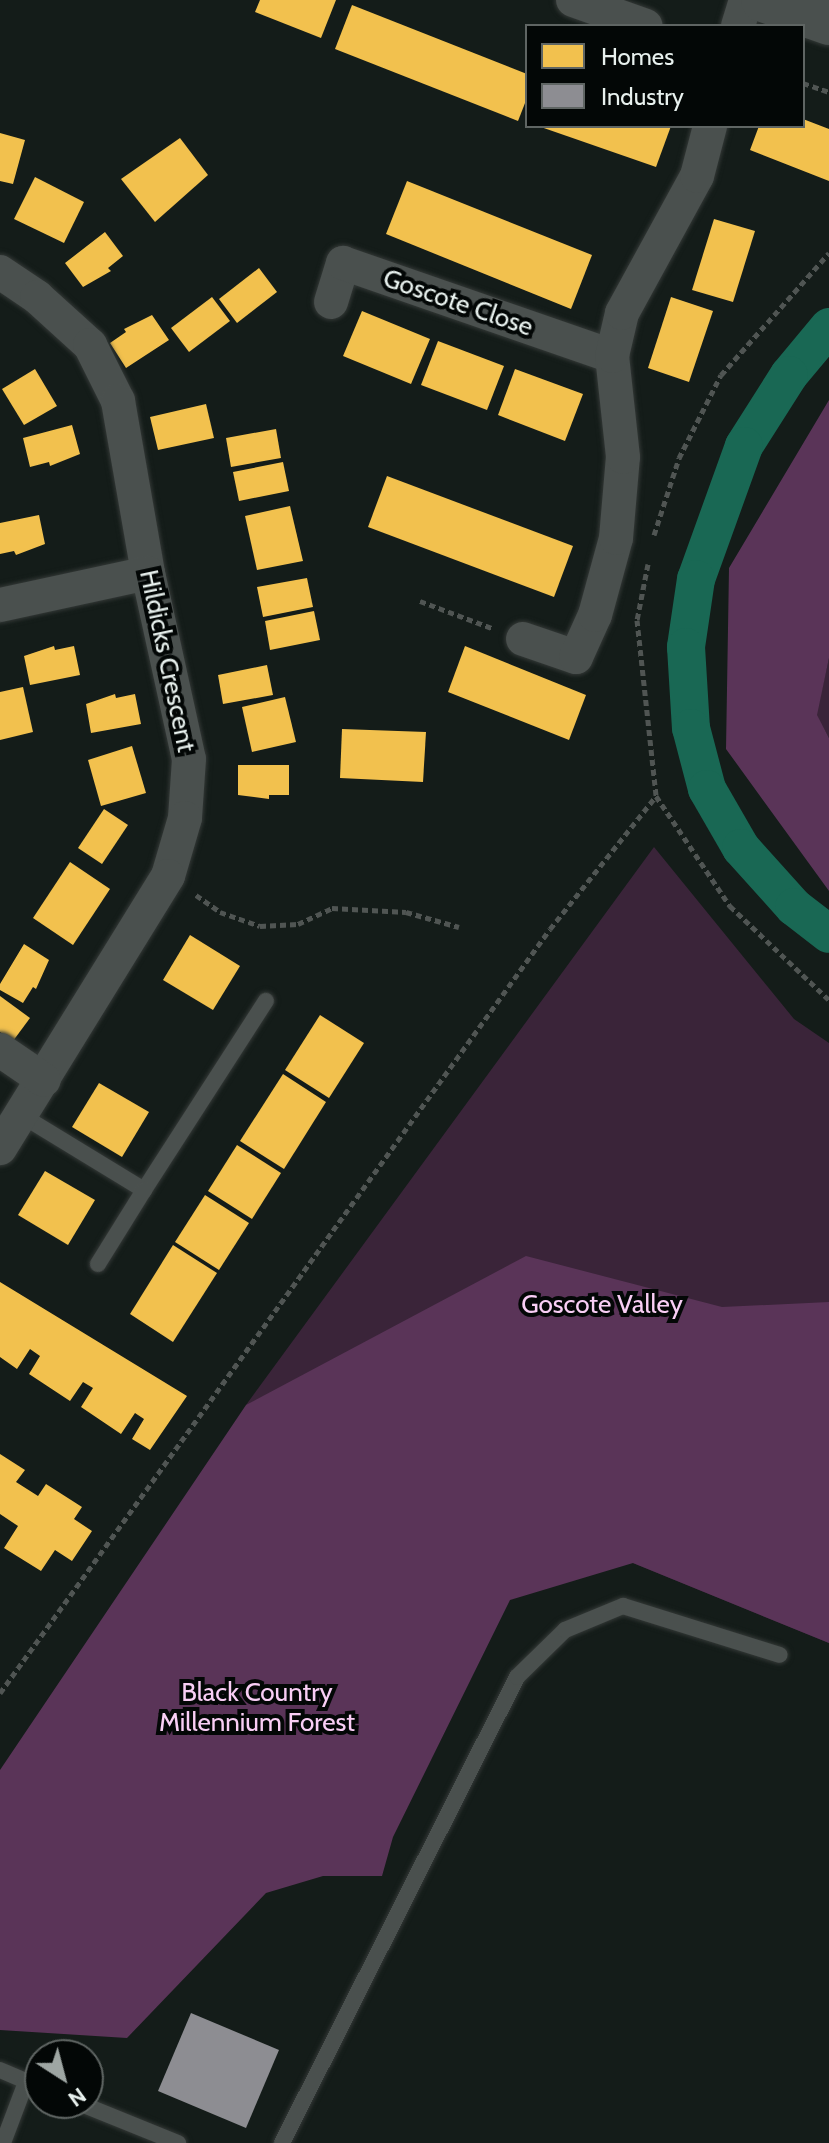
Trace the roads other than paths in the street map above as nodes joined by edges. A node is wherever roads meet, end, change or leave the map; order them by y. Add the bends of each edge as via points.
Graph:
1 (573, 0) edge
2 (746, 0) edge
3 (763, 0) edge
4 (829, 23) edge
5 (640, 24) edge
6 (739, 24) edge
7 (709, 128) edge
8 (0, 272) edge
9 (331, 302) dead end
10 (612, 356) junction
11 (148, 573) junction
12 (0, 605) edge
13 (523, 639) road end
14 (266, 1001) dead end
15 (0, 1050) edge
16 (44, 1080) junction
17 (21, 1115) junction
18 (0, 1148) edge
19 (144, 1190) junction
20 (98, 1264) dead end
21 (780, 1655) dead end
22 (0, 2070) edge
23 (24, 2080) edge
24 (24, 2102) edge
25 (104, 2113) edge
26 (3, 2143) edge
27 (178, 2143) edge
28 (282, 2143) edge

1 - 5 street
2 - 6 street
3 - 4 street
7 - 10 street via 697,176 622,313
8 - 11 street, Hildicks Crescent via 90,345 118,401
9 - 10 street, Goscote Close via 343,263
10 - 13 street via 623,457 616,538 595,615 576,657
11 - 12 street
11 - 16 street, Hildicks Crescent via 189,759 185,818 168,876
14 - 19 lane
15 - 16 street
16 - 17 street, Hildicks Crescent
17 - 18 street, Hildicks Crescent
17 - 19 lane
19 - 20 lane
21 - 28 lane via 623,1606 565,1630 517,1677
22 - 23 lane
24 - 26 lane
25 - 27 lane

